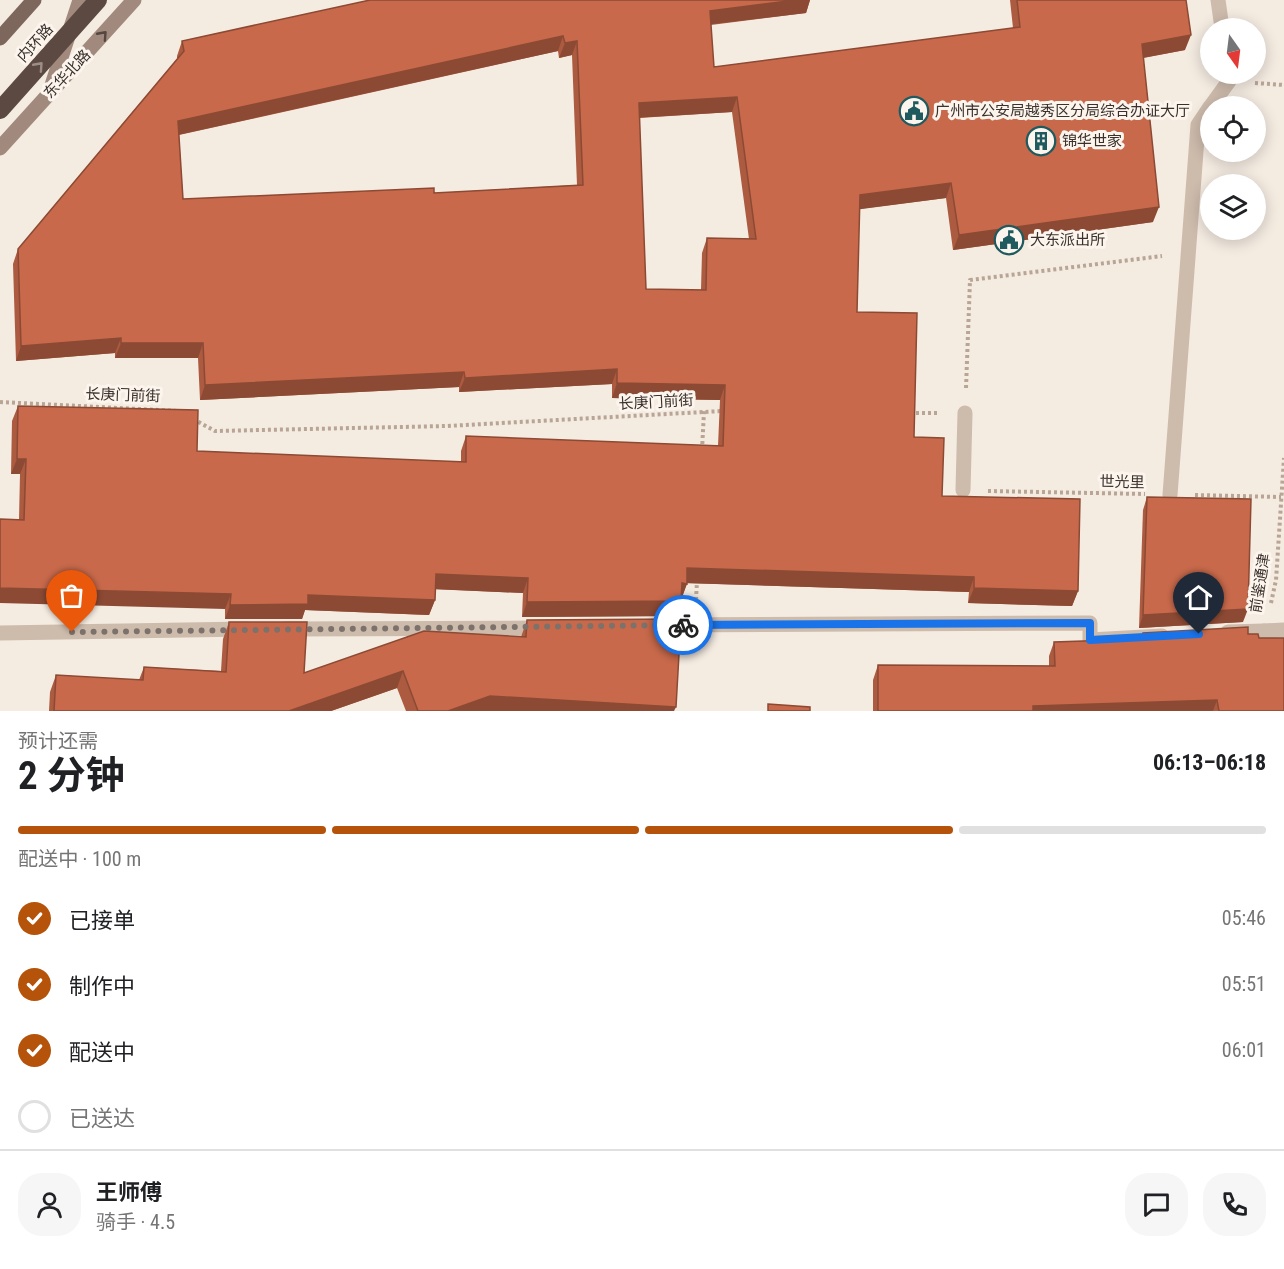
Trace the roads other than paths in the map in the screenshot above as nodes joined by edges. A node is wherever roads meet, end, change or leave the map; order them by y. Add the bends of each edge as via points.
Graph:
1 (34, 0) edge
2 (80, 0) edge
3 (98, 0) edge
4 (134, 0) edge
5 (1218, 0) edge
6 (1221, 18) edge
7 (0, 38) edge
8 (49, 93) junction
9 (0, 110) edge
10 (1200, 122) edge
11 (0, 148) edge
12 (965, 413) road end
13 (963, 490) road end
14 (1170, 495) edge
15 (649, 626) edge
16 (557, 627) edge
17 (1284, 630) edge
18 (0, 633) edge
19 (1218, 633) edge
20 (1183, 635) edge

1 - 7 main road
2 - 8 main road
9 -> 3 highway, 内环路, bridge
8 -> 4 main road, 东华北路
5 - 6 street
8 - 11 main road, 东华北路
10 - 14 street
12 - 13 street
15 - 20 street via 1090,623 1090,640
16 - 18 street
17 - 19 street

